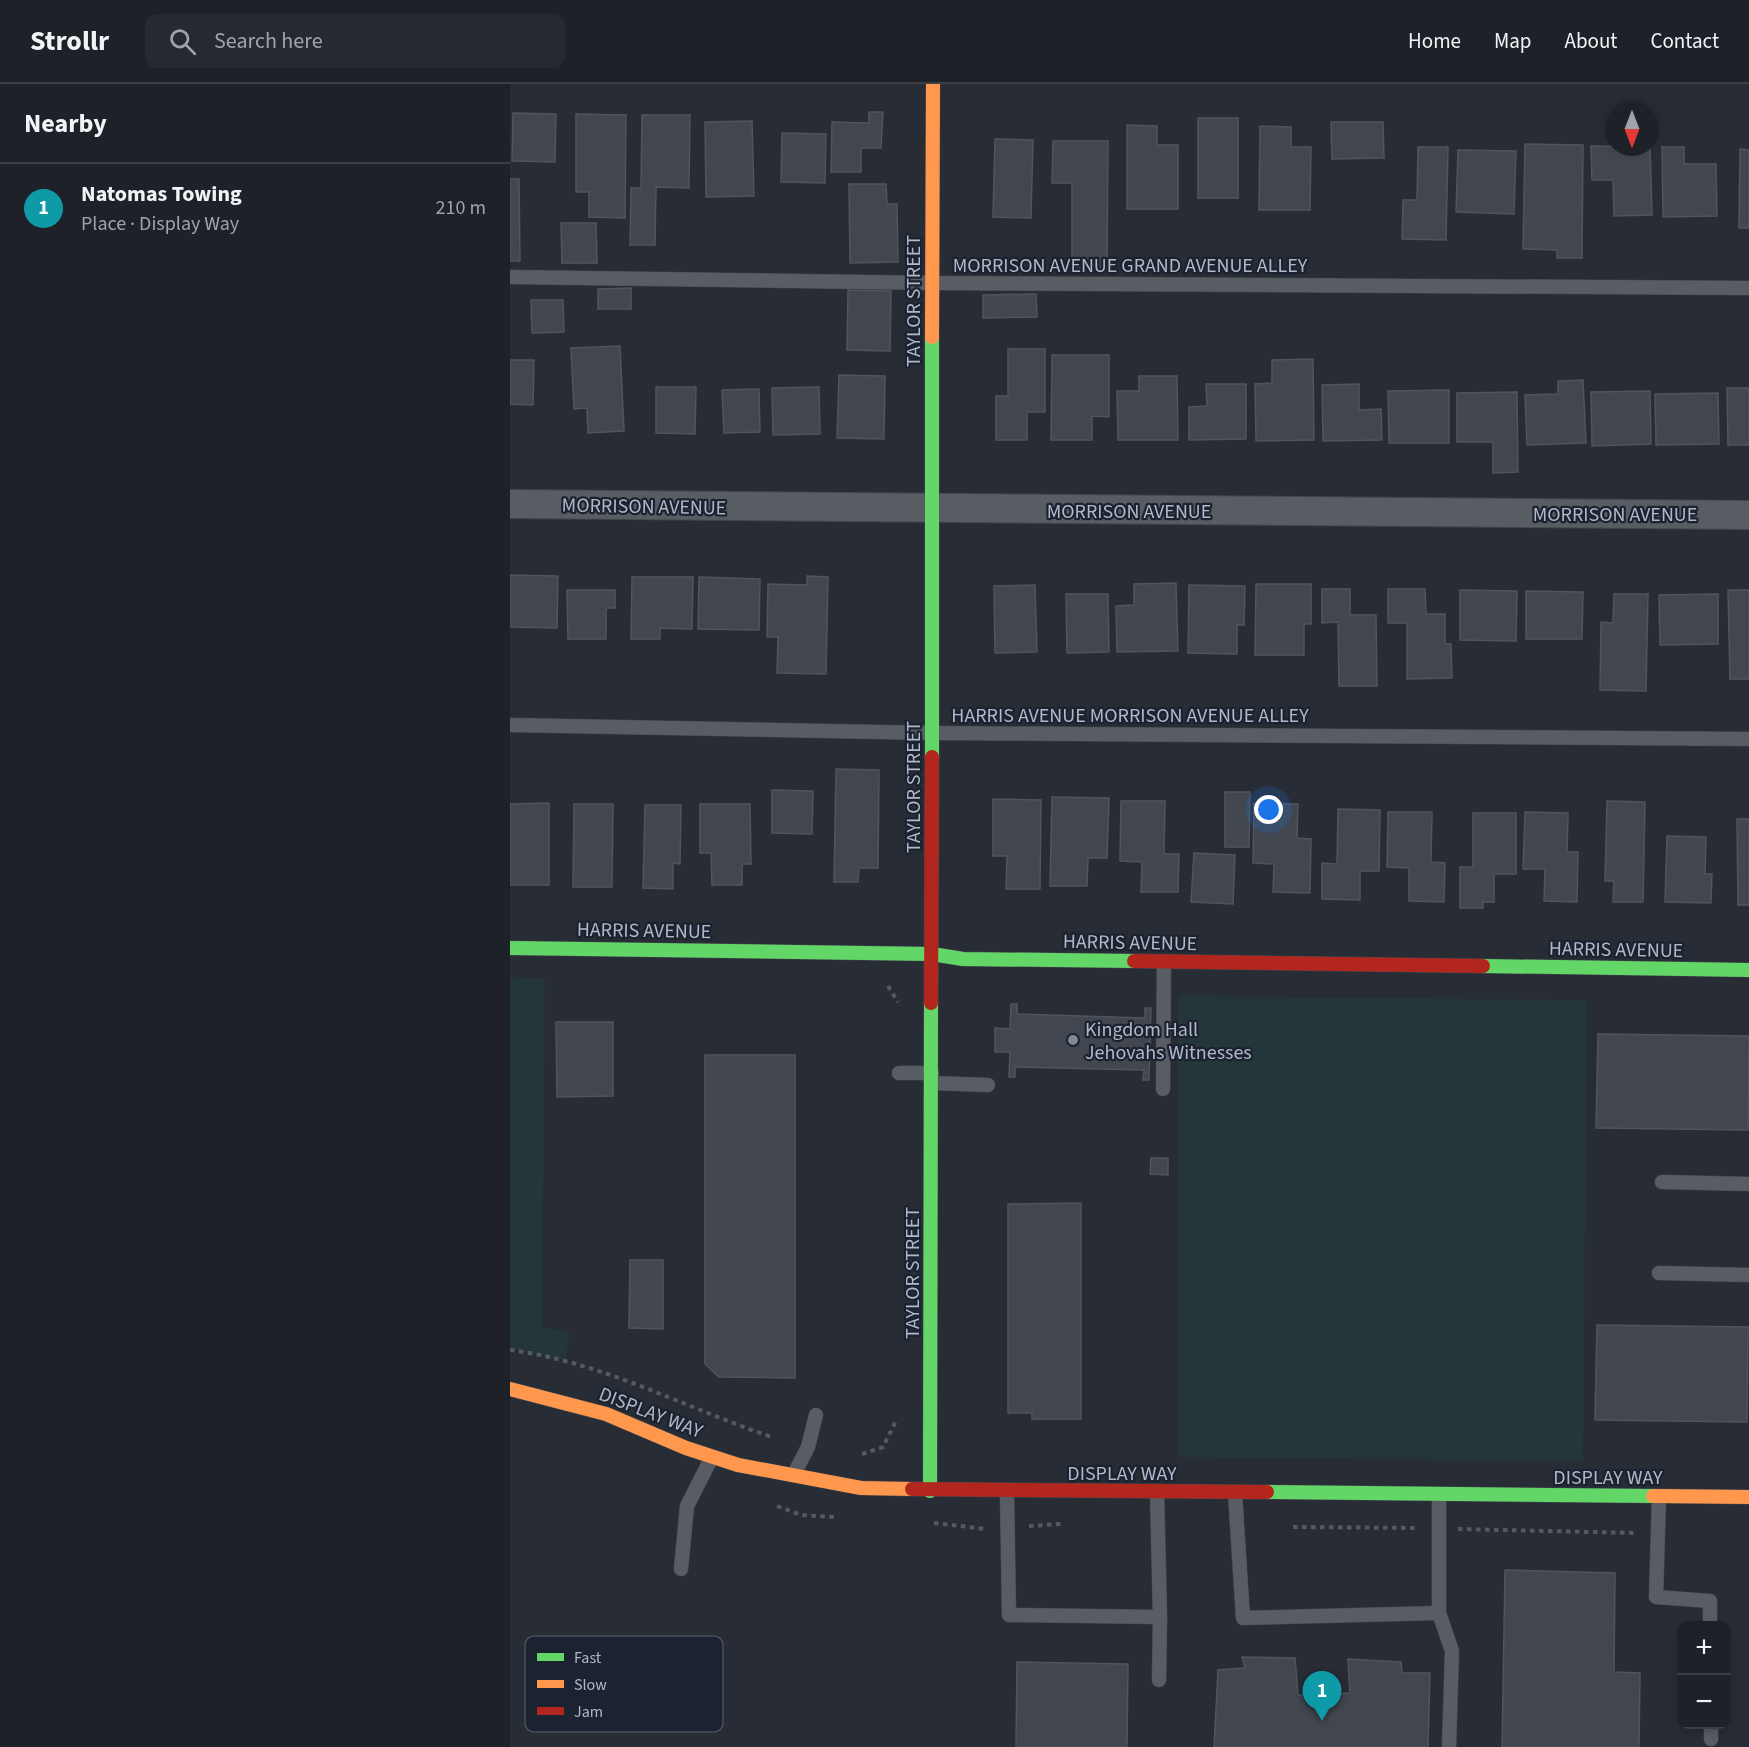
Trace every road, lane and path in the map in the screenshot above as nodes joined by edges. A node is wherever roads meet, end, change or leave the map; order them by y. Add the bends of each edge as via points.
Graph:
1 (933, 84) edge
2 (510, 277) edge
3 (933, 283) junction
4 (1749, 288) edge
5 (510, 504) edge
6 (932, 510) junction
7 (1749, 515) edge
8 (510, 726) edge
9 (933, 733) junction
10 (1749, 739) edge
11 (510, 948) edge
12 (932, 954) junction
13 (1164, 962) junction
14 (1749, 970) edge
15 (885, 983) dead end
16 (899, 1008) dead end
17 (900, 1072) dead end
18 (932, 1078) junction
19 (988, 1085) dead end
20 (1163, 1089) dead end
21 (1662, 1182) dead end
22 (1749, 1184) edge
23 (1659, 1273) dead end
24 (1749, 1275) edge
25 (510, 1350) edge
26 (510, 1389) edge
27 (816, 1415) dead end
28 (897, 1416) dead end
29 (808, 1447) junction
30 (852, 1454) dead end
31 (713, 1455) junction
32 (793, 1477) junction
33 (930, 1491) junction
34 (1006, 1492) junction
35 (1157, 1492) junction
36 (1235, 1493) junction
37 (1439, 1495) junction
38 (1659, 1497) junction
39 (1749, 1497) edge
40 (681, 1569) dead end
41 (1439, 1613) junction
42 (1160, 1617) junction
43 (1710, 1621) edge
44 (1160, 1680) dead end
45 (1449, 1747) edge

1 - 3 street, TAYLOR STREET
2 - 3 lane, MORRISON AVENUE GRAND AVENUE ALLEY
3 - 4 lane, MORRISON AVENUE GRAND AVENUE ALLEY
3 - 6 street, TAYLOR STREET
5 - 6 street, MORRISON AVENUE
6 - 7 street, MORRISON AVENUE
6 - 9 street, TAYLOR STREET
8 - 9 lane, HARRIS AVENUE MORRISON AVENUE ALLEY
9 - 10 lane, HARRIS AVENUE MORRISON AVENUE ALLEY
9 - 12 street, TAYLOR STREET
11 - 12 street, HARRIS AVENUE
12 - 13 street, HARRIS AVENUE via 963,959
12 - 18 street, TAYLOR STREET
13 - 14 street, HARRIS AVENUE
13 - 20 lane
15 - 16 path via 898,1000
17 - 18 lane
18 - 19 lane
18 - 33 street, TAYLOR STREET
21 - 22 lane
23 - 24 lane
25 - 29 path via 565,1360 753,1431
26 - 31 street, DISPLAY WAY via 606,1414 686,1448
27 - 29 lane
28 - 30 path via 883,1447
29 - 32 lane
31 - 32 street, DISPLAY WAY via 738,1465
31 - 40 lane via 687,1506
32 - 33 street, DISPLAY WAY via 861,1488
33 - 34 street, DISPLAY WAY
34 - 35 street, DISPLAY WAY
34 - 42 lane via 1009,1615
35 - 36 street, DISPLAY WAY
35 - 42 lane
36 - 37 street, DISPLAY WAY
36 - 41 lane via 1243,1618
37 - 38 street, DISPLAY WAY
37 - 41 lane
38 - 39 street, DISPLAY WAY
38 - 43 lane via 1656,1597 1710,1601
41 - 45 lane via 1452,1651
42 - 44 lane

